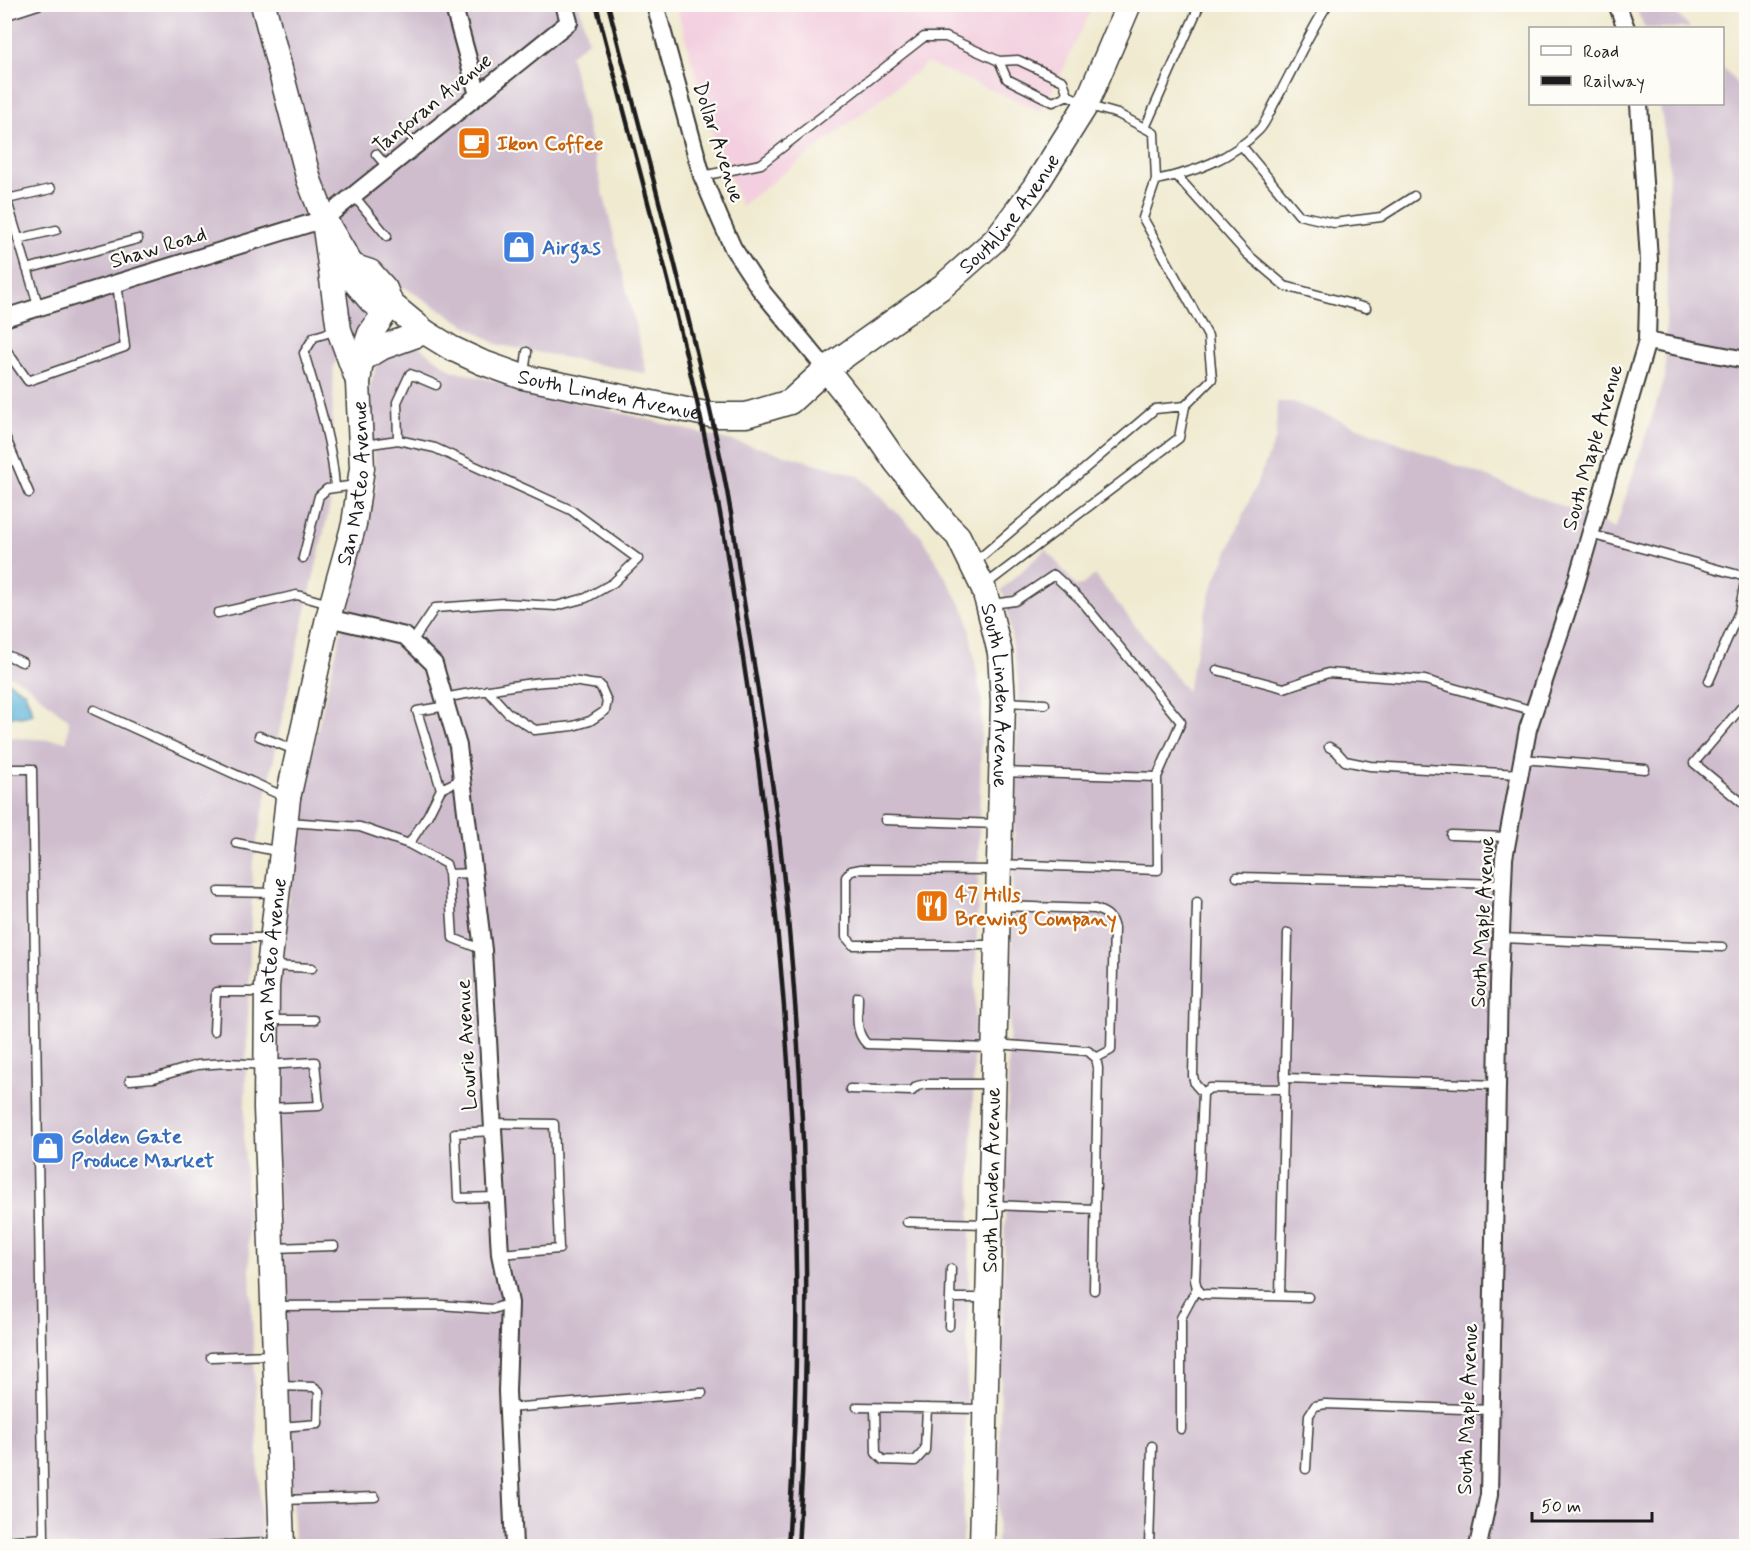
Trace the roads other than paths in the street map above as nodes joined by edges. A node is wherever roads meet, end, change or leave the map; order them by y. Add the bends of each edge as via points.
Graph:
1 (41, 4) edge
2 (263, 4) edge
3 (453, 4) edge
4 (564, 4) edge
5 (655, 4) edge
6 (1129, 4) edge
7 (1200, 4) edge
8 (1328, 4) edge
9 (1617, 4) edge
10 (4, 16) edge
11 (1626, 27) edge
12 (999, 62) junction
13 (478, 95) junction
14 (1077, 100) junction
15 (1639, 105) edge
16 (1144, 128) junction
17 (1241, 145) junction
18 (376, 154) dead end
19 (388, 168) junction
20 (702, 176) junction
21 (1177, 176) junction
22 (1156, 180) junction
23 (51, 189) dead end
24 (6, 195) edge
25 (354, 196) junction
26 (1414, 196) dead end
27 (324, 219) junction
28 (56, 230) dead end
29 (387, 236) dead end
30 (18, 239) junction
31 (138, 239) dead end
32 (27, 269) junction
33 (117, 283) junction
34 (391, 304) junction
35 (39, 308) junction
36 (1366, 308) dead end
37 (4, 318) edge
38 (339, 330) junction
39 (425, 332) junction
40 (1647, 341) junction
41 (4, 347) edge
42 (527, 352) dead end
43 (361, 360) junction
44 (1746, 360) edge
45 (826, 369) junction
46 (523, 377) junction
47 (358, 384) junction
48 (436, 385) dead end
49 (1185, 406) junction
50 (4, 434) edge
51 (398, 440) junction
52 (361, 446) junction
53 (359, 485) junction
54 (335, 487) junction
55 (29, 493) dead end
56 (1590, 534) junction
57 (303, 558) dead end
58 (972, 565) junction
59 (1746, 577) edge
60 (985, 595) junction
61 (330, 611) junction
62 (218, 613) dead end
63 (412, 642) junction
64 (4, 654) edge
65 (22, 662) dead end
66 (1217, 670) dead end
67 (1709, 681) dead end
68 (487, 690) junction
69 (445, 702) junction
70 (1003, 702) junction
71 (1746, 702) edge
72 (1045, 704) dead end
73 (94, 711) dead end
74 (1534, 711) junction
75 (259, 736) dead end
76 (1329, 747) dead end
77 (298, 751) junction
78 (1521, 766) junction
79 (4, 769) edge
80 (1645, 769) dead end
81 (1002, 772) junction
82 (1157, 777) junction
83 (462, 779) junction
84 (441, 789) junction
85 (288, 798) junction
86 (1746, 806) edge
87 (885, 820) dead end
88 (284, 822) junction
89 (1000, 824) junction
90 (1451, 835) dead end
91 (1508, 837) junction
92 (236, 843) dead end
93 (410, 844) junction
94 (281, 852) junction
95 (999, 867) junction
96 (474, 873) junction
97 (449, 874) junction
98 (1237, 877) dead end
99 (1503, 884) junction
100 (219, 892) dead end
101 (277, 893) junction
102 (1197, 902) dead end
103 (998, 906) junction
104 (1288, 933) dead end
105 (272, 938) junction
106 (1501, 938) junction
107 (215, 939) dead end
108 (997, 945) junction
109 (1722, 947) dead end
110 (483, 950) junction
111 (269, 966) junction
112 (312, 968) dead end
113 (267, 992) junction
114 (858, 997) dead end
115 (267, 1020) junction
116 (314, 1020) dead end
117 (214, 1031) dead end
118 (995, 1046) junction
119 (1096, 1058) junction
120 (266, 1065) junction
121 (1284, 1078) junction
122 (130, 1080) dead end
123 (994, 1084) junction
124 (1497, 1085) junction
125 (850, 1089) dead end
126 (1284, 1089) junction
127 (1203, 1093) junction
128 (266, 1108) junction
129 (493, 1126) junction
130 (496, 1197) junction
131 (1095, 1209) junction
132 (991, 1214) junction
133 (907, 1222) dead end
134 (334, 1246) dead end
135 (271, 1249) junction
136 (500, 1254) junction
137 (951, 1269) dead end
138 (1197, 1288) junction
139 (1094, 1290) dead end
140 (1280, 1296) junction
141 (1308, 1297) dead end
142 (950, 1298) junction
143 (988, 1299) junction
144 (510, 1303) junction
145 (273, 1306) junction
146 (949, 1326) dead end
147 (274, 1355) junction
148 (212, 1356) dead end
149 (275, 1385) junction
150 (702, 1393) dead end
151 (857, 1407) dead end
152 (508, 1408) junction
153 (875, 1408) junction
154 (927, 1408) junction
155 (986, 1409) junction
156 (1491, 1410) junction
157 (277, 1427) junction
158 (1181, 1429) dead end
159 (1152, 1446) dead end
160 (1306, 1469) dead end
161 (375, 1497) dead end
162 (280, 1500) junction
163 (1484, 1525) junction
164 (4, 1541) edge
165 (282, 1544) edge
166 (209, 1546) edge
167 (514, 1546) edge
168 (982, 1546) edge
169 (1149, 1546) edge
170 (1468, 1546) edge
171 (1478, 1546) edge
172 (1489, 1546) edge

1 - 10 lane
2 - 27 main road, San Mateo Avenue via 309,180
3 - 13 street
4 - 13 street, Tanforan Avenue via 569,22
5 - 20 street, Dollar Avenue
6 - 14 main road, Southline Avenue
7 - 16 lane
8 - 17 lane via 1260,129
9 - 11 street
12 - 14 lane via 1018,60 1063,81
12 - 14 lane via 1007,79 1053,102
12 - 20 lane via 946,37 924,38 761,164
13 - 19 street, Tanforan Avenue
14 - 16 lane
14 - 45 main road, Southline Avenue via 1034,188 995,240 943,286
15 - 40 street, South Maple Avenue via 1649,260
16 - 22 lane via 1154,133
17 - 21 lane via 1231,154
17 - 26 lane via 1299,215 1334,223 1381,217
18 - 19 lane
19 - 25 street, Tanforan Avenue
20 - 45 street, Dollar Avenue via 734,248 760,288
21 - 22 lane
21 - 36 lane via 1247,254 1285,286
22 - 49 lane via 1143,218 1208,336 1212,379
23 - 24 lane
24 - 30 lane
25 - 27 street, Tanforan Avenue
25 - 29 lane
27 - 33 street, Shaw Road
27 - 34 main road, San Mateo Avenue via 352,266 370,272 385,289
27 - 38 main road, San Mateo Avenue
28 - 30 lane
30 - 32 lane
31 - 32 lane
32 - 35 lane
33 - 35 street, Shaw Road
33 - 41 lane via 125,347 27,381
34 - 39 main road, South Linden Avenue
34 - 43 main road, San Mateo Avenue via 370,334
35 - 37 street, Shaw Road
38 - 47 main road, San Mateo Avenue
38 - 54 lane via 314,337 304,353 321,411
39 - 43 main road via 383,347
39 - 46 main road, South Linden Avenue via 481,362
40 - 44 street
40 - 56 street, South Maple Avenue
42 - 46 lane
43 - 47 main road, San Mateo Avenue
45 - 46 main road, South Linden Avenue via 790,402 746,415 711,415
45 - 58 main road, South Linden Avenue via 958,536
47 - 52 main road, San Mateo Avenue
48 - 51 lane via 410,374 397,402
49 - 58 lane via 1155,409
49 - 60 lane via 1179,438
50 - 55 lane
51 - 52 lane
51 - 63 lane via 435,448 570,510 638,560 613,583 586,598 556,606 503,603 435,608
52 - 53 main road, San Mateo Avenue
53 - 54 lane
53 - 61 main road, San Mateo Avenue via 354,524
54 - 57 lane via 319,496
56 - 59 lane
56 - 74 street, South Maple Avenue
58 - 60 main road, South Linden Avenue
59 - 67 lane via 1739,612
60 - 70 main road, South Linden Avenue via 1000,653
60 - 82 lane via 1015,601 1054,576 1081,600 1181,722
61 - 62 lane via 297,595
61 - 63 street, Lowrie Avenue via 405,636
61 - 77 main road, San Mateo Avenue
63 - 69 street, Lowrie Avenue via 434,664
64 - 65 lane
66 - 74 lane via 1284,688 1328,673 1425,680
68 - 68 lane via 570,681 600,685 607,701 605,711 590,721 535,730 508,713
68 - 69 lane
69 - 83 street, Lowrie Avenue via 458,746
69 - 84 lane via 417,711
70 - 72 lane
70 - 81 main road, South Linden Avenue
71 - 86 lane via 1694,763
73 - 85 lane
74 - 78 street, South Maple Avenue
75 - 77 lane
76 - 78 lane via 1345,761 1370,766
77 - 85 main road, San Mateo Avenue
78 - 80 lane
78 - 91 street, South Maple Avenue
79 - 164 lane via 32,770 44,1538
81 - 82 lane
81 - 89 main road, South Linden Avenue
82 - 95 lane via 1158,870
83 - 84 lane
83 - 96 street, Lowrie Avenue
84 - 93 lane
85 - 88 main road, San Mateo Avenue
87 - 89 lane
88 - 93 lane via 360,827
88 - 94 main road, San Mateo Avenue
89 - 95 main road, South Linden Avenue
90 - 91 lane
91 - 99 street, South Maple Avenue
92 - 94 lane
93 - 97 lane via 446,864
94 - 101 main road, San Mateo Avenue
95 - 103 main road, South Linden Avenue
95 - 108 lane via 861,869 846,877 846,937 853,945
96 - 97 lane
96 - 110 street, Lowrie Avenue
97 - 110 lane via 453,938
98 - 99 lane
99 - 106 street, South Maple Avenue
100 - 101 lane
101 - 105 main road, San Mateo Avenue
102 - 127 lane via 1193,1076
103 - 108 main road, South Linden Avenue
103 - 119 lane via 1095,909 1107,913 1112,920 1111,1050
104 - 121 lane
105 - 107 lane
105 - 111 main road, San Mateo Avenue
106 - 109 lane
106 - 124 street, South Maple Avenue
108 - 118 main road, South Linden Avenue
110 - 129 street, Lowrie Avenue
111 - 112 lane
111 - 113 main road, San Mateo Avenue
113 - 115 main road, San Mateo Avenue
113 - 117 lane via 216,992
114 - 118 lane via 858,1031 867,1044
115 - 116 lane
115 - 120 main road, San Mateo Avenue
118 - 119 lane via 1088,1051
118 - 123 main road, South Linden Avenue
119 - 131 lane
120 - 122 lane via 197,1065 154,1078
120 - 128 main road, San Mateo Avenue
120 - 128 lane via 315,1062 319,1106
121 - 124 lane
121 - 126 lane
123 - 125 lane via 926,1084 912,1091
123 - 132 main road, South Linden Avenue
124 - 156 street, South Maple Avenue
126 - 127 lane via 1210,1088
126 - 140 lane
127 - 138 lane
128 - 135 main road, San Mateo Avenue
129 - 130 street, Lowrie Avenue
129 - 130 lane via 455,1133 458,1198
129 - 136 lane via 554,1124 559,1249
130 - 136 street, Lowrie Avenue
131 - 132 lane
131 - 139 lane
132 - 133 lane
132 - 143 main road, South Linden Avenue
134 - 135 lane
135 - 145 main road, San Mateo Avenue
136 - 144 street, Lowrie Avenue
137 - 142 lane
138 - 140 lane via 1202,1294
138 - 158 lane via 1182,1318
140 - 141 lane
142 - 143 lane
142 - 146 lane
143 - 155 main road, South Linden Avenue
144 - 145 lane via 493,1309 440,1305
144 - 152 street, Lowrie Avenue
145 - 147 main road, San Mateo Avenue
147 - 148 lane
147 - 149 main road, San Mateo Avenue
149 - 157 main road, San Mateo Avenue
149 - 157 lane via 314,1387 319,1391 318,1424
150 - 152 lane
151 - 153 lane
152 - 167 street, Lowrie Avenue
153 - 154 lane
153 - 154 lane via 876,1453 883,1460 915,1461 925,1450
154 - 155 lane
155 - 168 main road, South Linden Avenue
156 - 160 lane via 1315,1406 1309,1415
156 - 163 street, South Maple Avenue via 1489,1496
157 - 162 main road, San Mateo Avenue
159 - 169 lane
161 - 162 lane
162 - 165 main road, San Mateo Avenue
163 - 170 street
163 - 171 street, South Maple Avenue
163 - 172 street
165 - 166 lane

